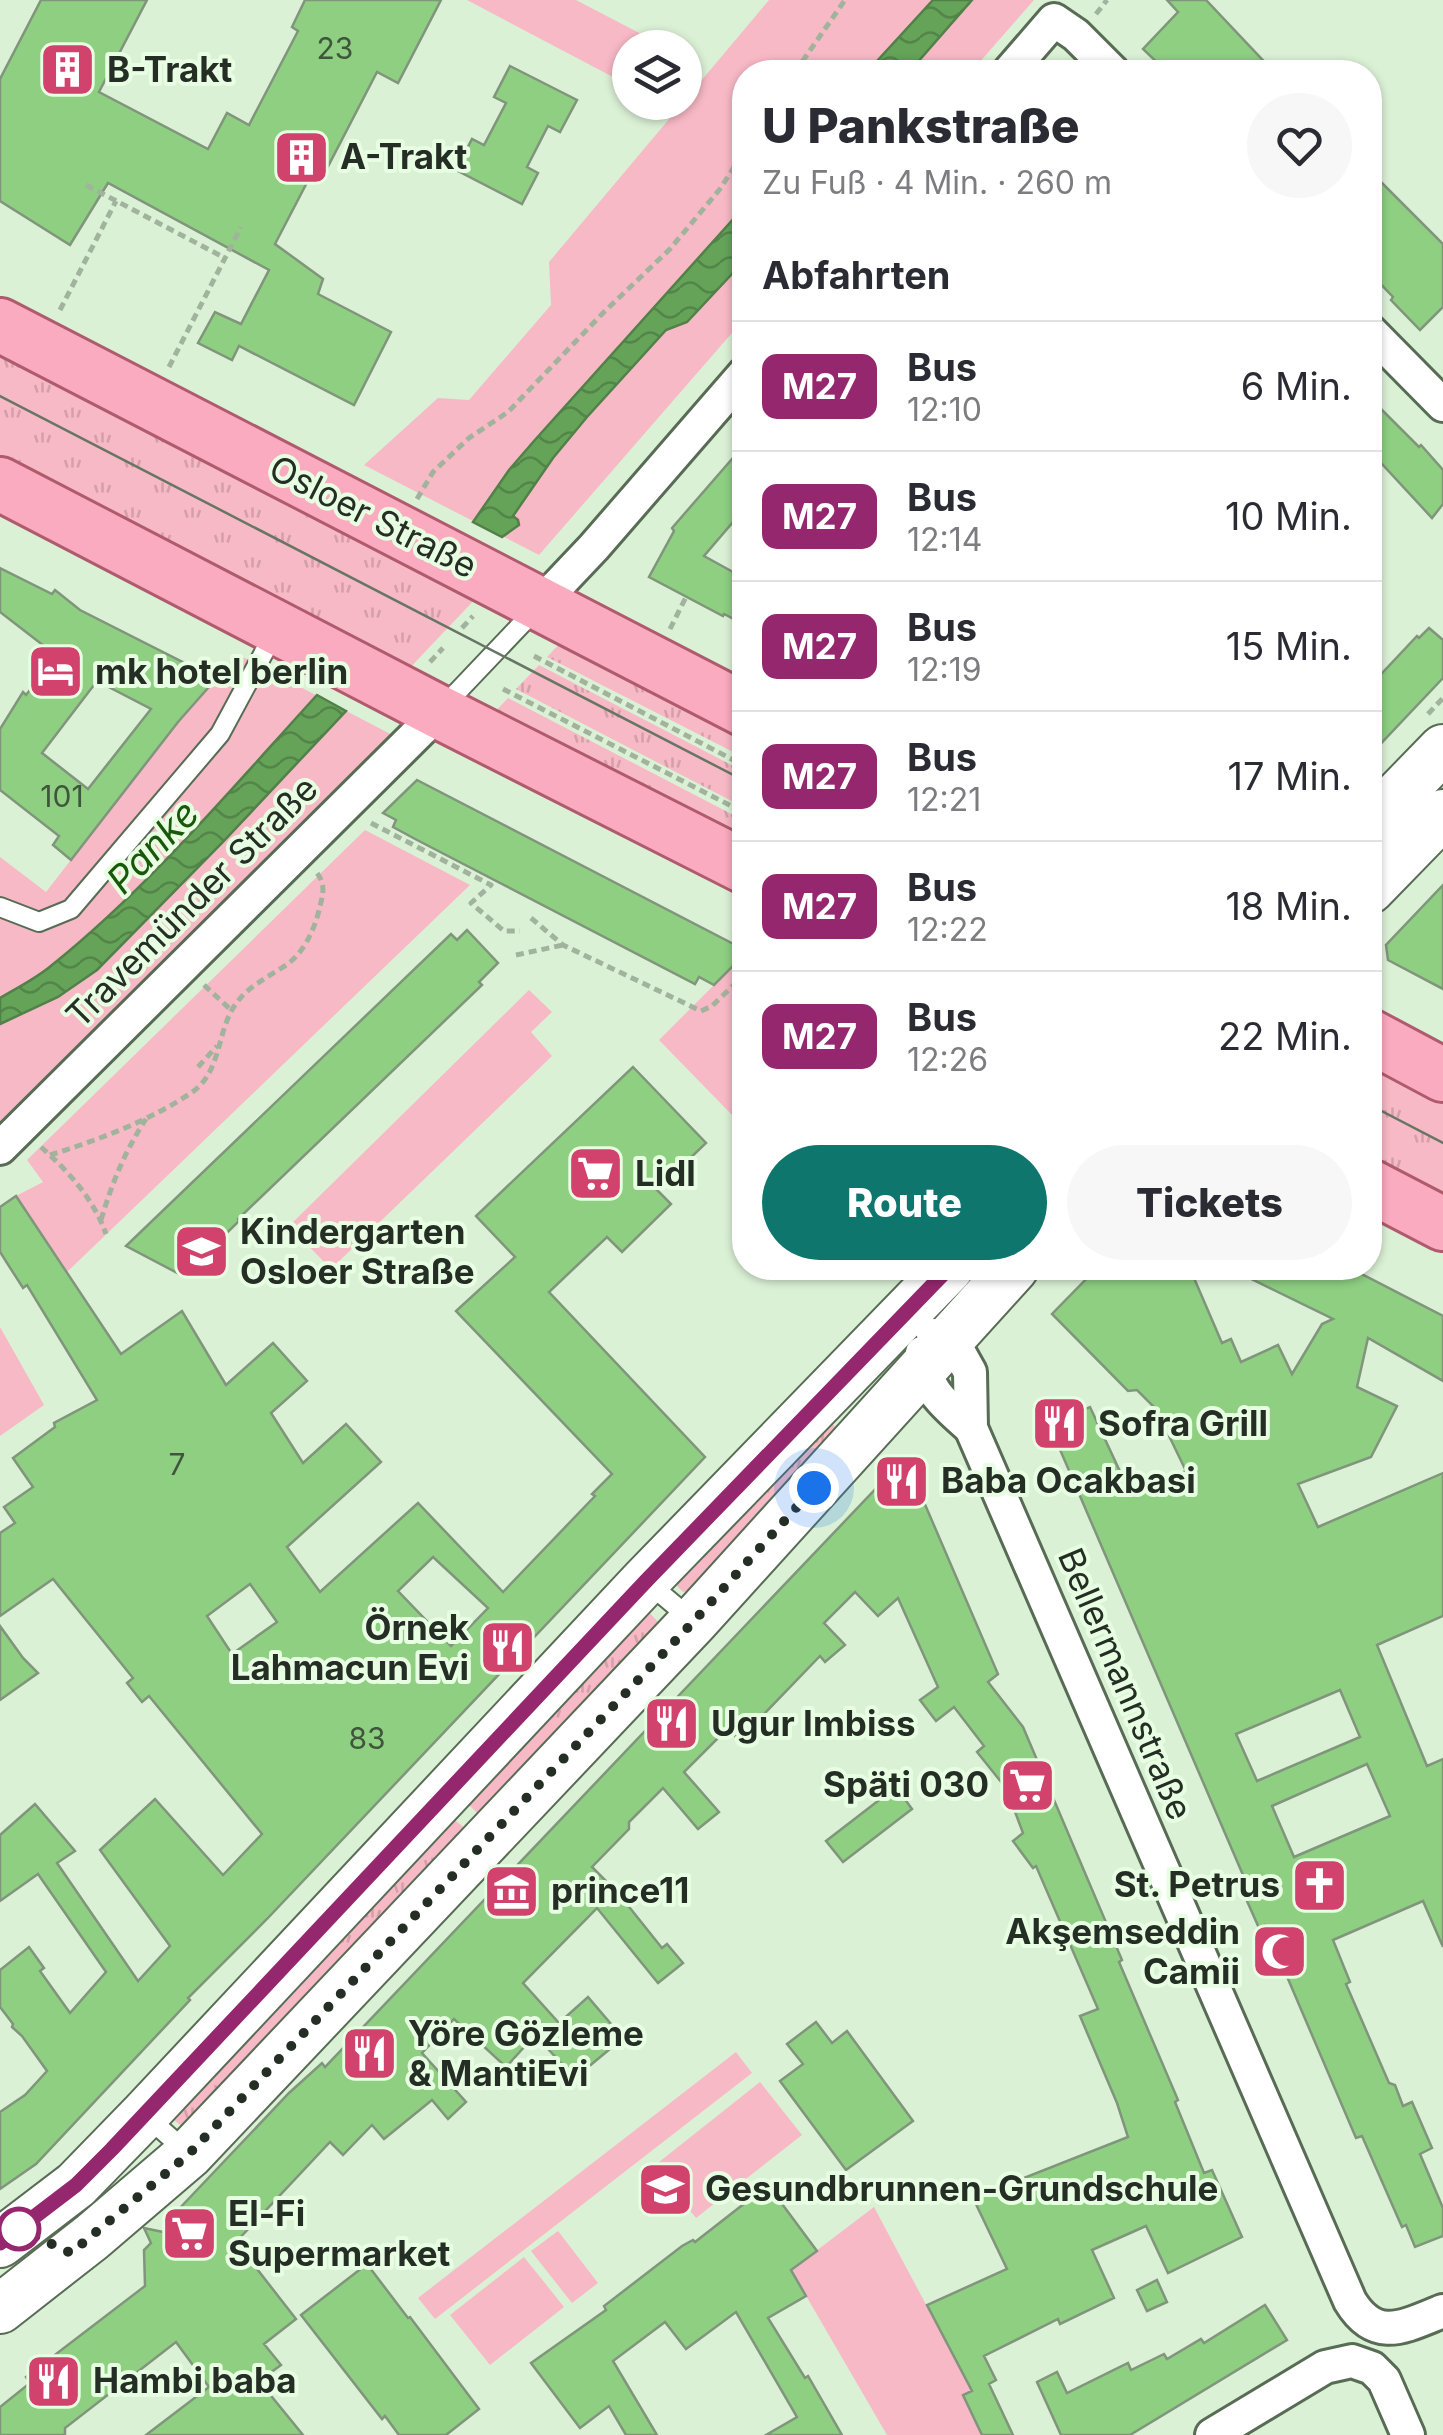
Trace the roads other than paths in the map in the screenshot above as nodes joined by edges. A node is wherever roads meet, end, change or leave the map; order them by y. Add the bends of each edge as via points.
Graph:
1 (1019, 60) edge
2 (1101, 60) edge
3 (0, 325) edge
4 (1382, 343) edge
5 (732, 388) edge
6 (1443, 405) edge
7 (0, 484) edge
8 (540, 604) junction
9 (277, 628) junction
10 (732, 703) edge
11 (439, 712) junction
12 (1443, 749) edge
13 (1382, 812) edge
14 (1443, 814) edge
15 (732, 859) edge
16 (1382, 877) edge
17 (0, 906) edge
18 (1382, 1042) edge
19 (1443, 1075) edge
20 (0, 1148) edge
21 (1382, 1192) edge
22 (1443, 1224) edge
23 (995, 1280) edge
24 (925, 1323) edge
25 (646, 1581) junction
26 (694, 1621) junction
27 (145, 2114) junction
28 (189, 2154) junction
29 (0, 2244) edge
30 (0, 2309) edge
31 (1443, 2310) edge
32 (1212, 2435) edge
33 (1408, 2435) edge

1 - 2 street via 1054,20
3 - 8 main road, Osloer Straße
4 - 6 street
5 - 8 street
7 - 9 main road
8 - 10 main road, Osloer Straße
8 - 11 lane
9 - 11 main road
9 - 17 lane via 220,734 71,909 39,922
11 - 15 main road
11 - 20 street, Travemünder Straße
12 - 13 main road
14 - 16 main road
18 - 19 main road
21 - 22 main road
23 - 24 main road
24 - 25 main road
24 - 26 main road
24 - 31 street, Bellermannstraße via 940,1400 971,1428 1350,2301 1361,2318 1386,2328
25 - 26 lane
25 - 27 main road
26 - 28 main road
27 - 28 lane
27 - 29 main road via 76,2185
28 - 30 main road
32 - 33 street via 1344,2362 1372,2368 1384,2380

